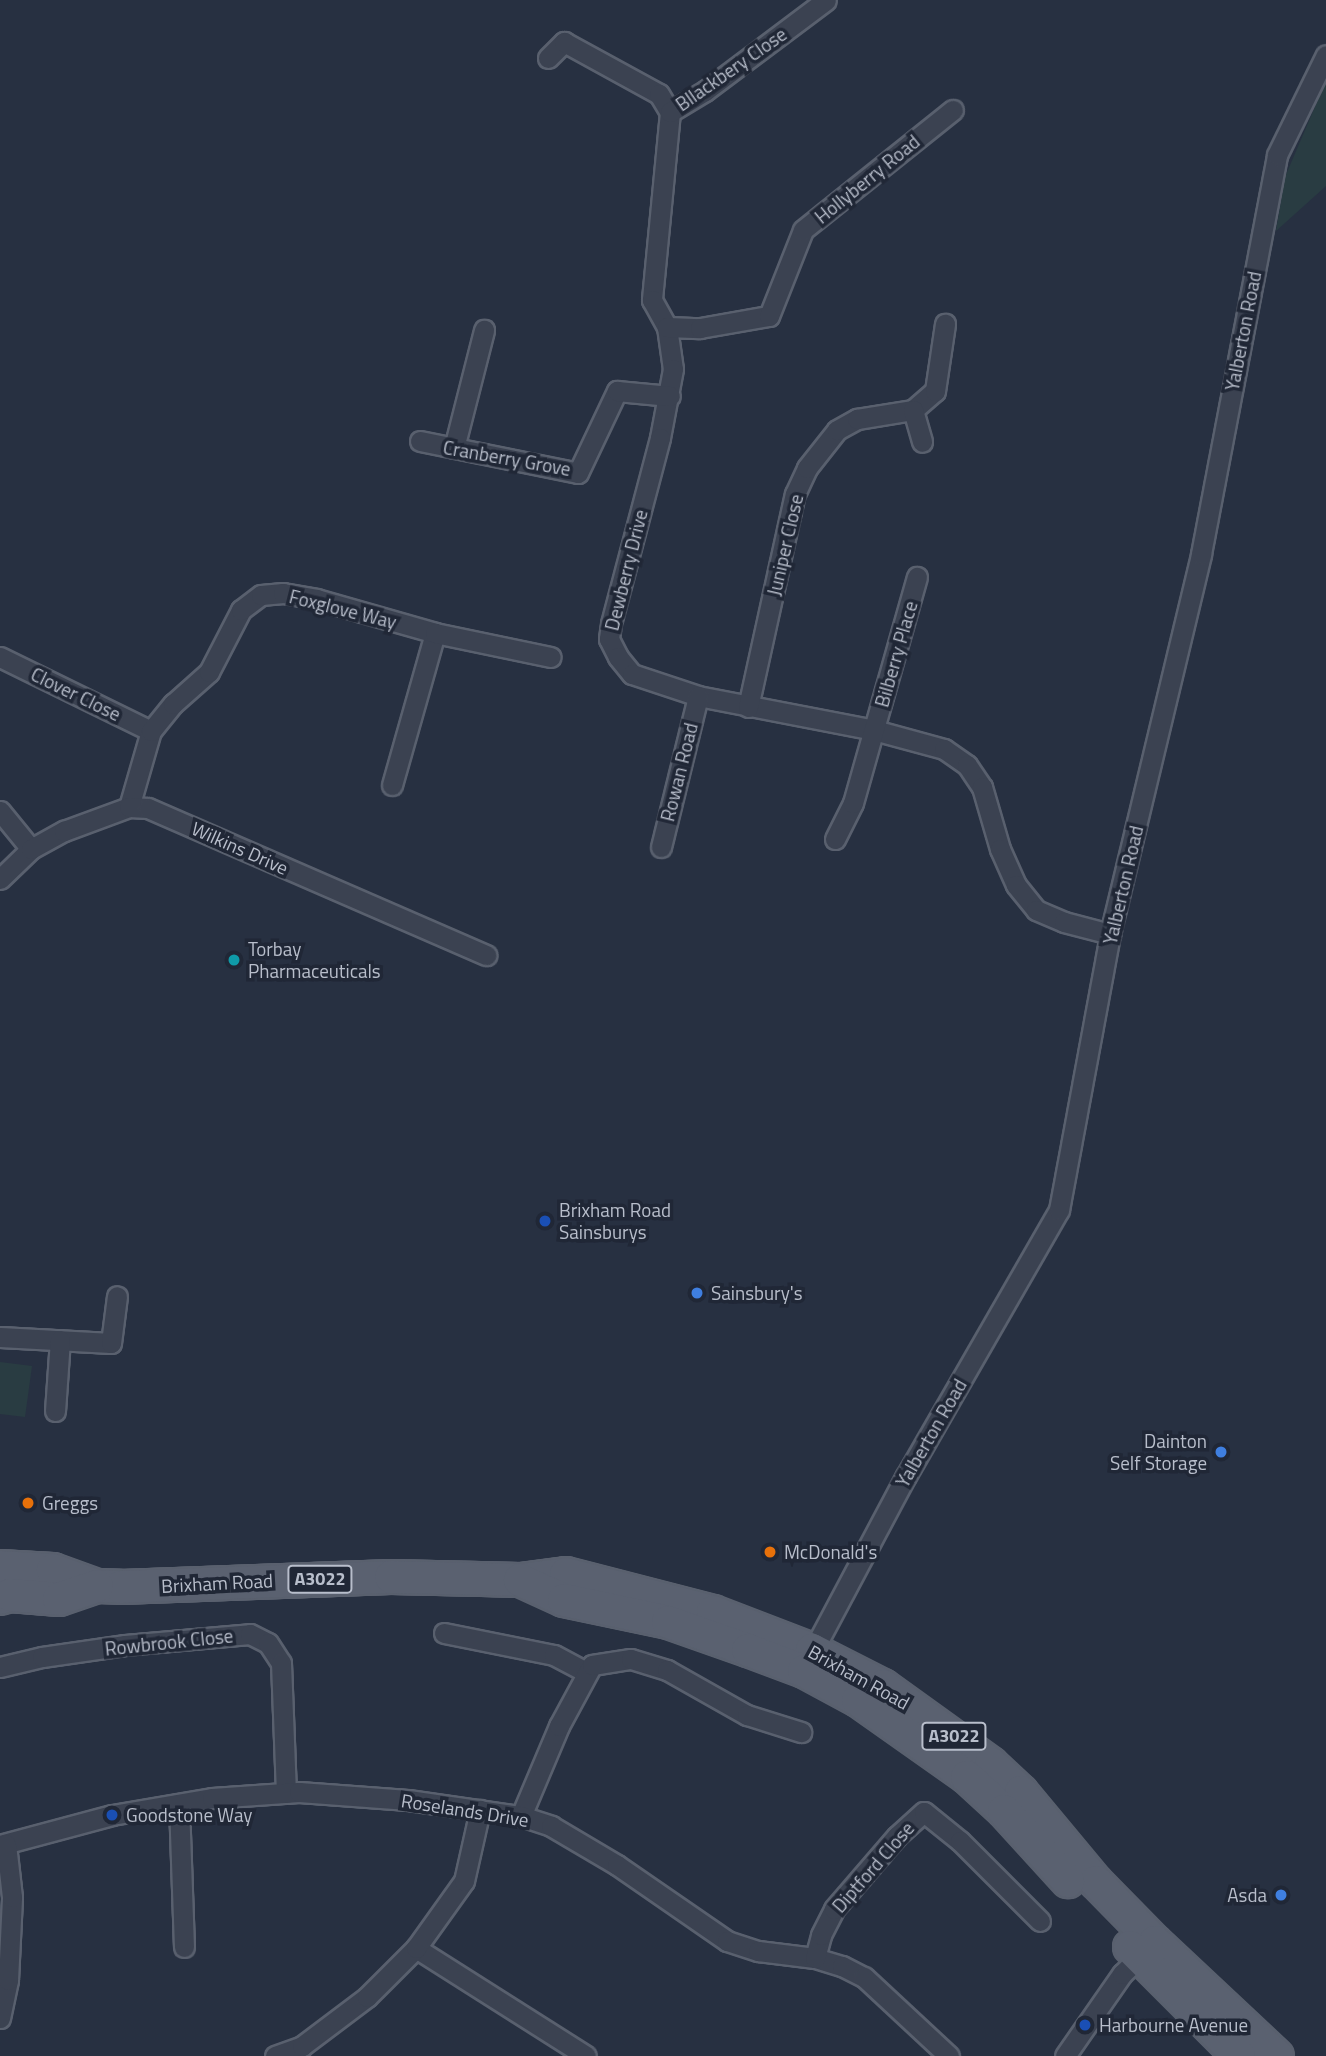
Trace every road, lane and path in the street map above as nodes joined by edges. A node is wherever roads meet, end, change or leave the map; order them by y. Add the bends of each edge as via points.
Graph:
1 (826, 0) edge
2 (1326, 55) edge
3 (548, 58) dead end
4 (953, 110) dead end
5 (670, 112) junction
6 (945, 324) dead end
7 (667, 327) junction
8 (484, 330) dead end
9 (670, 396) junction
10 (913, 410) junction
11 (420, 441) dead end
12 (922, 442) dead end
13 (454, 448) junction
14 (917, 577) dead end
15 (435, 633) junction
16 (0, 657) edge
17 (551, 657) dead end
18 (698, 696) junction
19 (748, 707) junction
20 (874, 730) junction
21 (151, 731) junction
22 (392, 785) dead end
23 (129, 807) junction
24 (0, 811) edge
25 (835, 839) dead end
26 (660, 847) dead end
27 (31, 849) junction
28 (0, 879) edge
29 (1110, 934) junction
30 (486, 955) dead end
31 (117, 1296) dead end
32 (0, 1337) edge
33 (60, 1340) junction
34 (55, 1411) dead end
35 (2, 1587) edge
36 (444, 1633) dead end
37 (808, 1660) junction
38 (0, 1667) edge
39 (586, 1672) junction
40 (801, 1732) dead end
41 (286, 1793) junction
42 (180, 1804) junction
43 (480, 1810) junction
44 (521, 1816) junction
45 (3, 1845) edge
46 (1040, 1921) dead end
47 (184, 1947) dead end
48 (416, 1948) junction
49 (1148, 1950) junction
50 (814, 1958) junction
51 (0, 2018) edge
52 (306, 2051) edge
53 (275, 2056) edge
54 (586, 2056) edge
55 (949, 2056) edge
56 (1065, 2056) edge
57 (1238, 2056) edge
58 (1277, 2056) edge

1 - 5 street, Bllackbery Close
2 - 29 street, Yalberton Road via 1277,155 1201,554
3 - 5 street via 564,42 659,94
4 - 7 street, Hollyberry Road via 803,230 769,316 701,328
5 - 7 street, Dewberry Drive via 653,300
6 - 10 street via 935,391
7 - 9 street, Dewberry Drive via 673,369
8 - 13 street
9 - 13 street, Cranberry Grove via 617,391 578,473
9 - 18 street, Dewberry Drive via 609,639 632,674
10 - 12 street
10 - 19 street, Juniper Close via 847,424 807,468 795,494
11 - 13 street, Cranberry Grove
14 - 20 street, Bilberry Place
15 - 17 street, Foxglove Way
15 - 21 street, Foxglove Way via 316,599 283,593 261,595 242,610 209,673 173,704
15 - 22 street
16 - 21 street, Clover Close
18 - 19 street, Dewberry Drive
18 - 26 street, Rowan Road
19 - 20 street, Dewberry Drive
20 - 25 street, Bilberry Place via 853,803
20 - 29 street, Dewberry Drive via 944,749 967,765 982,788 1016,885 1036,910
21 - 23 street
23 - 27 street via 64,831
23 - 30 street, Wilkins Drive via 148,808 176,819 230,847
24 - 27 street
27 - 28 street
29 - 37 street, Yalberton Road via 1059,1210 906,1476
31 - 33 street via 111,1343
32 - 33 street
33 - 34 street
35 - 37 main road, Brixham Road / A3022 via 59,1599 97,1586 391,1577 520,1580 566,1574 713,1612
36 - 39 street via 554,1656
37 - 49 main road, Brixham Road / A3022 via 883,1686 990,1764 1021,1792
38 - 41 street, Rowbrook Close via 125,1645 250,1634 268,1643 281,1663
39 - 40 street via 592,1665 631,1660 667,1670 747,1716
39 - 44 street
41 - 42 street, Roselands Drive
41 - 43 street, Roselands Drive via 408,1800
42 - 45 street, Roselands Drive via 112,1815
42 - 47 street
43 - 44 street, Roselands Drive
43 - 48 street via 464,1881
44 - 50 street, Roselands Drive via 551,1826 617,1865 727,1941 758,1951
45 - 51 street via 12,1897 8,1980
46 - 50 street, Diptford Close via 960,1841 924,1812 834,1909
48 - 52 street
48 - 54 street
49 - 56 street via 1122,1974
49 - 57 main road, Brixham Road / A3022
49 - 58 main road, Brixham Road / A3022
50 - 55 street, Roselands Drive via 864,1977
52 - 53 street

